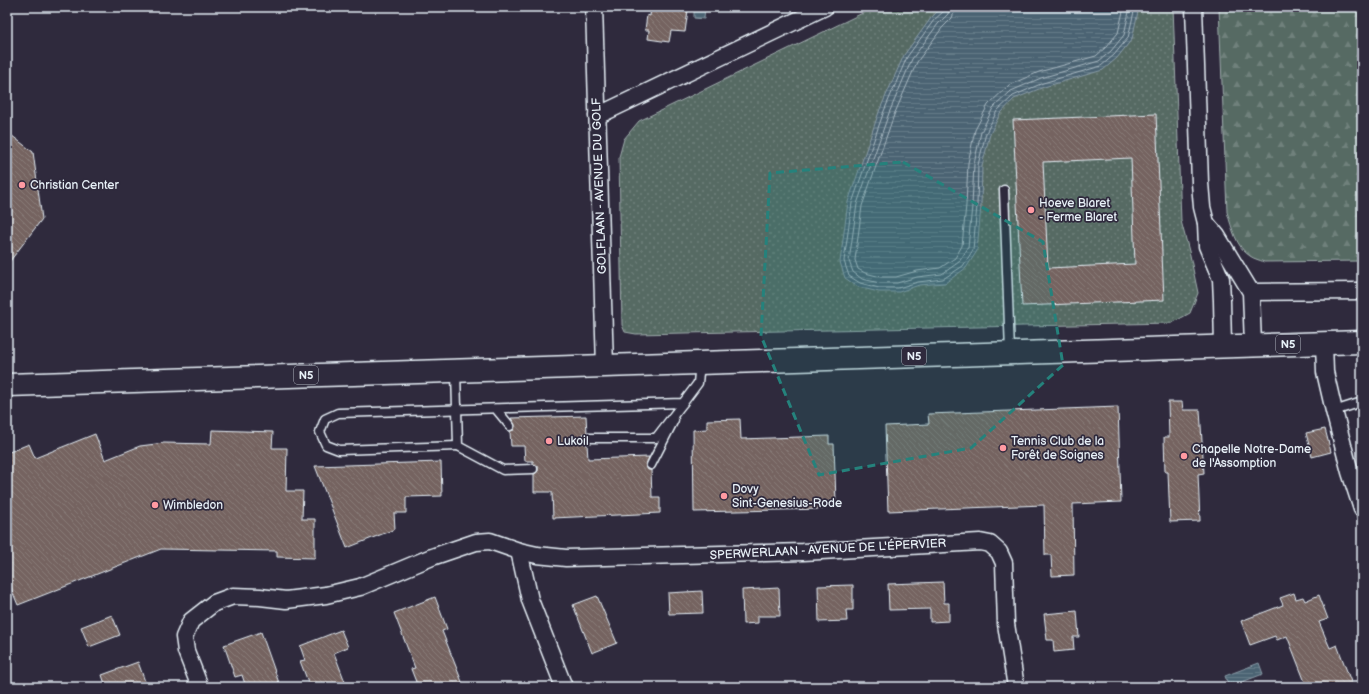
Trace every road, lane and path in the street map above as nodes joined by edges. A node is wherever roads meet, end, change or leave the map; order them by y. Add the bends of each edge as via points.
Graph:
1 (594, 7) edge
2 (825, 7) edge
3 (1194, 7) edge
4 (597, 116) junction
5 (1004, 190) dead end
6 (1206, 223) junction
7 (1362, 291) edge
8 (1251, 292) junction
9 (1362, 342) edge
10 (1324, 343) junction
11 (1252, 345) junction
12 (1223, 346) junction
13 (1010, 353) junction
14 (700, 363) junction
15 (605, 366) junction
16 (456, 370) junction
17 (7, 385) edge
18 (1362, 402) edge
19 (683, 403) junction
20 (457, 409) junction
21 (496, 409) junction
22 (1334, 411) junction
23 (510, 426) dead end
24 (587, 438) dead end
25 (458, 446) junction
26 (651, 465) dead end
27 (534, 469) dead end
28 (1362, 509) edge
29 (519, 551) junction
30 (200, 687) edge
31 (564, 687) edge
32 (1016, 687) edge

1 - 4 street, GOLFLAAN - AVENUE DU GOLF
2 - 4 street
3 - 6 street via 1200,183
4 - 15 street, GOLFLAAN - AVENUE DU GOLF
5 - 13 lane
6 - 8 street via 1217,236
6 - 12 street via 1207,246 1221,279
7 - 8 street
8 - 11 street
9 - 10 main road, N5
10 - 11 main road, N5
10 - 22 street via 1325,372
11 - 12 main road, N5
12 - 13 main road, N5
13 - 14 main road, N5
14 - 15 main road, N5
14 - 19 lane via 698,383
15 - 16 main road, N5
16 - 17 main road, N5
16 - 20 lane
18 - 22 lane
19 - 21 lane
19 - 24 lane via 656,438
19 - 26 lane
20 - 21 lane
20 - 25 lane
20 - 25 lane via 338,413 325,419 320,432 326,445 339,450
21 - 23 lane
22 - 28 street
25 - 27 lane via 503,470
29 - 30 street via 490,541 476,542 360,587 326,595 286,600 233,596 214,602 191,621 184,637 186,651
29 - 31 street via 530,600
29 - 32 street, SPERWERLAAN - AVENUE DE L'ÉPERVIER via 566,558 803,552 980,542 990,544 1004,563 1006,624

